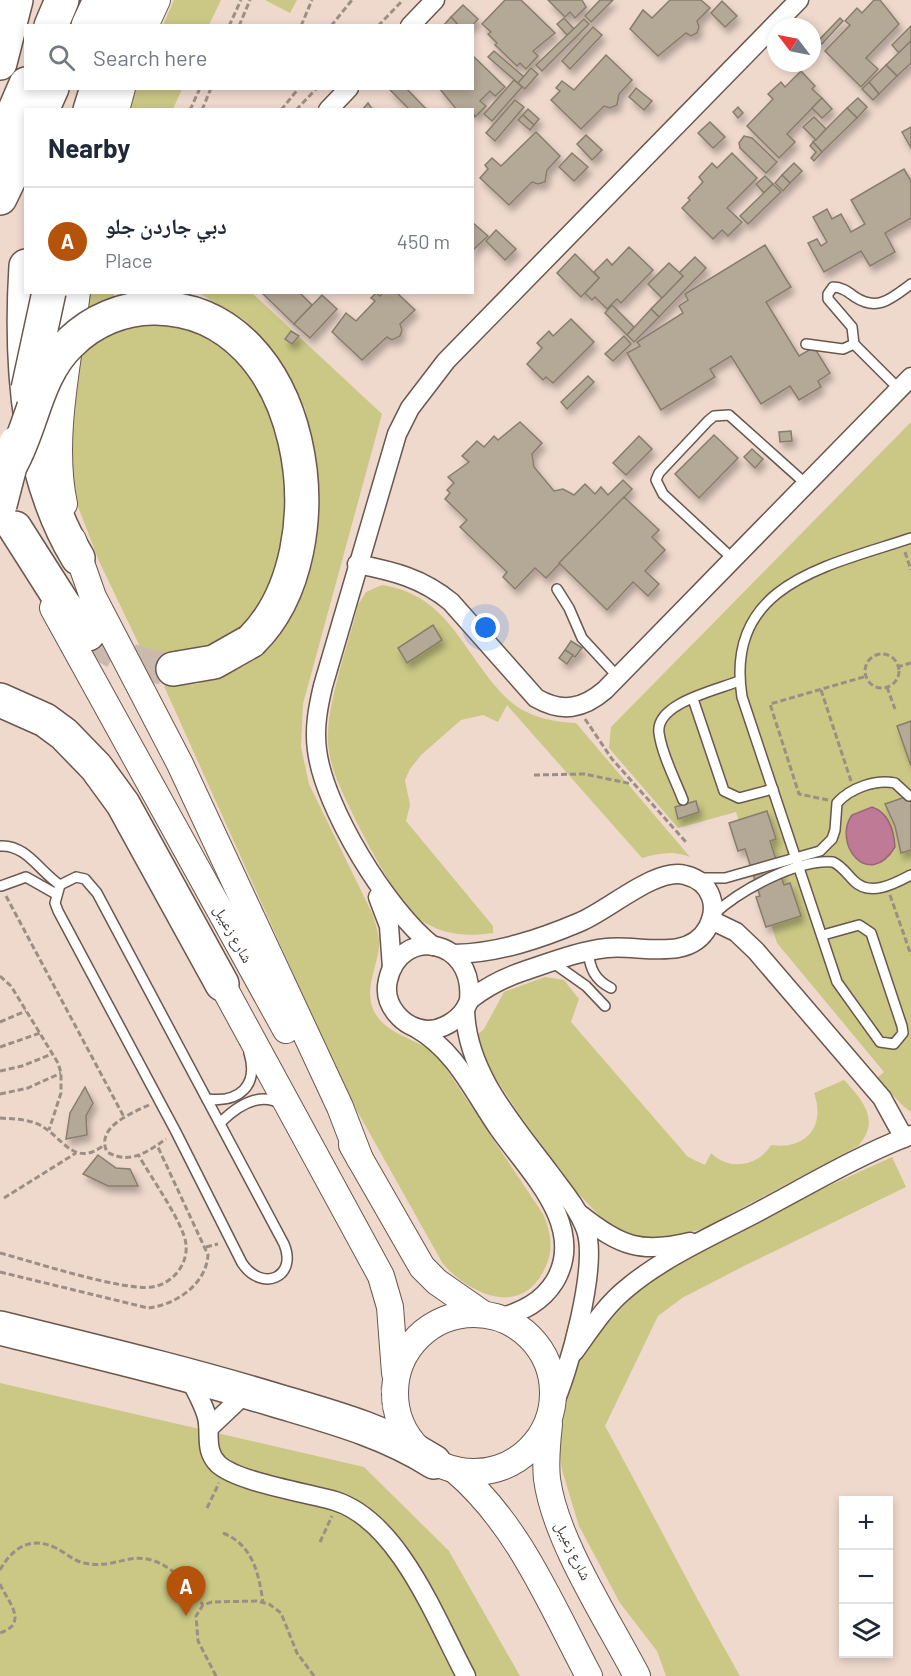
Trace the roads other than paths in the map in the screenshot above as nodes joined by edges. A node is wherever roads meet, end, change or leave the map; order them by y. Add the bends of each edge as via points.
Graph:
1 (16, 0) edge
2 (62, 0) edge
3 (132, 0) edge
4 (157, 0) edge
5 (435, 0) edge
6 (799, 0) edge
7 (98, 17) edge
8 (52, 24) edge
9 (147, 24) edge
10 (412, 24) edge
11 (0, 63) edge
12 (24, 89) edge
13 (51, 90) edge
14 (62, 90) edge
15 (96, 90) edge
16 (121, 90) edge
17 (347, 90) edge
18 (43, 108) edge
19 (57, 108) edge
20 (91, 108) edge
21 (117, 108) edge
22 (333, 108) edge
23 (0, 144) edge
24 (24, 148) edge
25 (0, 198) edge
26 (911, 284) edge
27 (26, 294) edge
28 (49, 294) edge
29 (77, 294) edge
30 (806, 344) dead end
31 (854, 344) junction
32 (905, 383) edge
33 (11, 464) junction
34 (806, 484) junction
35 (8, 516) edge
36 (906, 540) edge
37 (78, 558) junction
38 (733, 559) junction
39 (357, 564) junction
40 (557, 590) dead end
41 (88, 634) tunnel mouth
42 (173, 669) tunnel mouth
43 (618, 677) junction
44 (739, 681) junction
45 (0, 699) edge
46 (693, 699) junction
47 (773, 789) junction
48 (909, 796) dead end
49 (683, 800) dead end
50 (0, 846) edge
51 (798, 863) junction
52 (369, 870) junction
53 (911, 874) edge
54 (740, 875) junction
55 (694, 878) junction
56 (1, 886) edge
57 (58, 889) junction
58 (746, 889) junction
59 (712, 918) junction
60 (579, 923) junction
61 (823, 935) junction
62 (433, 946) junction
63 (588, 951) junction
64 (454, 954) junction
65 (552, 962) junction
66 (392, 968) junction
67 (222, 984) junction
68 (611, 988) dead end
69 (467, 1004) junction
70 (605, 1006) dead end
71 (415, 1028) junction
72 (207, 1099) junction
73 (297, 1117) junction
74 (220, 1123) junction
75 (908, 1136) edge
76 (360, 1159) junction
77 (579, 1214) junction
78 (707, 1239) junction
79 (491, 1316) junction
80 (0, 1328) edge
81 (571, 1357) junction
82 (188, 1376) junction
83 (396, 1380) junction
84 (247, 1392) junction
85 (551, 1411) junction
86 (209, 1428) junction
87 (445, 1467) junction
88 (466, 1676) edge
89 (589, 1676) edge
90 (637, 1676) edge

1 - 11 highway
2 - 8 highway
3 - 7 highway
4 - 9 main road
5 - 10 street
6 - 39 street via 427,383 397,434
12 - 23 highway
13 - 18 highway
14 - 19 highway
15 - 20 highway
16 - 21 main road
17 - 22 street
24 - 25 highway
26 - 31 lane via 879,304 861,301 838,286 830,290 828,299 852,327
27 - 37 highway via 26,367 35,436 52,507
28 - 33 highway, bridge
29 - 37 main road via 58,458 61,491
30 - 31 lane via 843,349
31 - 32 lane
32 - 34 street
33 - 35 highway, bridge
33 - 42 highway, bridge via 51,366 70,343 93,325 120,313 149,308 186,312 220,326 258,363 277,393 293,433 302,481 302,525 291,579 273,614 250,641 214,662
34 - 38 street
34 - 38 lane via 729,415 714,416 708,421 656,480 663,494
35 - 41 highway via 64,604
35 - 76 main road, شارع زعيبل via 45,594
36 - 44 lane via 807,574 769,598 745,636
37 - 76 main road via 102,614 230,868
38 - 43 street
39 - 43 street via 407,575 438,591 536,698 550,705 580,706 593,700
39 - 52 street via 319,703 317,749 329,794
40 - 43 lane via 582,638
44 - 46 lane
44 - 47 lane
45 - 67 highway via 24,708 64,734 103,776 123,804
46 - 47 lane via 724,791 739,798
46 - 49 lane via 670,709 659,724 661,742
47 - 51 lane
48 - 51 lane via 895,783 885,781 854,791 837,803 831,839 820,851
50 - 57 lane via 25,853
51 - 53 lane via 833,862 861,886 878,889
51 - 54 lane
51 - 58 lane
51 - 61 lane
52 - 62 street via 402,918
52 - 66 street via 389,926
54 - 55 lane
54 - 58 lane
55 - 59 street via 707,889
55 - 60 street via 673,873 662,875
56 - 57 lane via 26,877
57 - 72 lane via 76,878 92,884
57 - 74 lane via 58,911 248,1272 265,1280 275,1278 287,1263 288,1253
58 - 59 lane
59 - 63 street via 705,932 682,947
59 - 75 street via 752,946 882,1098
60 - 63 street
60 - 64 street via 510,947
61 - 61 lane via 842,992 880,1042 894,1044 903,1033 902,1026 871,933 859,925
62 - 64 street
62 - 66 street via 409,951
63 - 65 street
63 - 68 lane via 596,978
64 - 69 street via 471,982
65 - 69 street via 505,978
65 - 70 lane via 586,986
66 - 71 street via 387,996 397,1015
67 - 72 lane via 252,1072 238,1095 224,1100
67 - 73 main road
69 - 71 street via 456,1020 443,1027
69 - 77 street via 469,1045 478,1068
71 - 79 street via 435,1040 460,1066 547,1196 564,1230 561,1271 550,1289 536,1304 519,1313
72 - 74 lane
73 - 74 lane via 279,1102 260,1099 235,1110
73 - 83 main road via 381,1276 390,1307
75 - 78 street
76 - 79 main road, شارع زعيبل via 422,1267 437,1282
77 - 78 street via 612,1238 629,1245 665,1248
77 - 81 street via 587,1233 589,1255
78 - 81 street via 627,1288 605,1310
79 - 83 main road via 459,1315 437,1323 417,1338 403,1357
79 - 85 main road via 528,1336 548,1363 553,1385
80 - 82 highway
81 - 85 street
82 - 84 highway
82 - 86 street
83 - 87 main road via 395,1404 402,1427 415,1447
84 - 86 street
84 - 87 highway via 375,1431
85 - 87 main road via 540,1437 524,1455 503,1467 480,1473
85 - 90 main road, شارع زعيبل via 546,1447 547,1479 554,1510 565,1539
86 - 88 street via 210,1452 226,1471 338,1502 359,1512 392,1542
87 - 89 main road via 496,1510 512,1533

